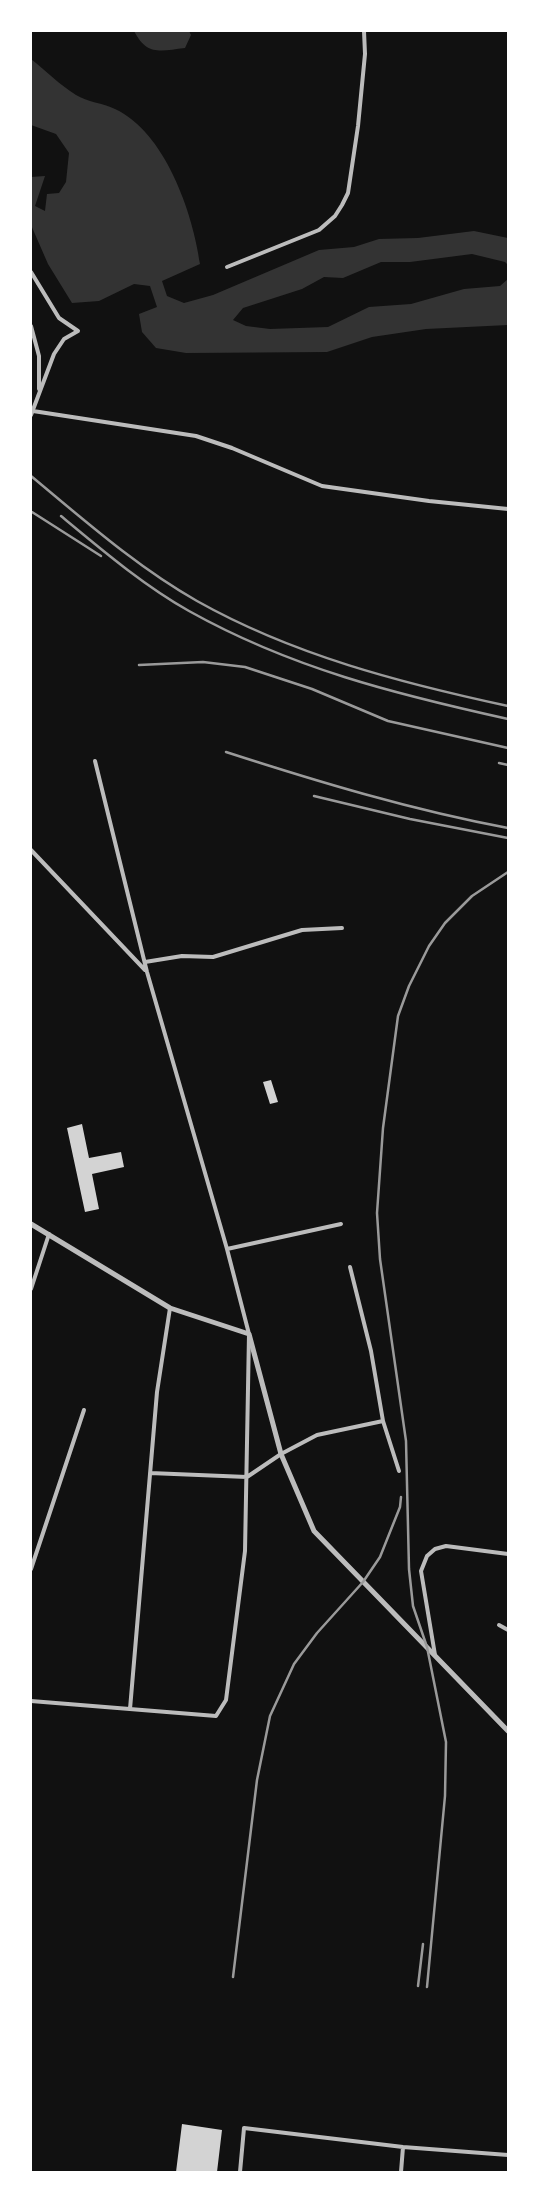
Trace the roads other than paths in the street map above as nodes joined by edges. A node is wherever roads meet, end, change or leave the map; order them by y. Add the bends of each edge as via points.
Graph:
1 (364, 31) edge
2 (227, 267) dead end
3 (31, 272) edge
4 (31, 326) edge
5 (38, 399) junction
6 (32, 413) edge
7 (508, 509) edge
8 (95, 761) dead end
9 (31, 850) edge
10 (342, 928) dead end
11 (145, 962) junction
12 (147, 972) junction
13 (31, 1224) edge
14 (341, 1224) dead end
15 (49, 1234) junction
16 (227, 1249) junction
17 (350, 1267) dead end
18 (31, 1289) edge
19 (170, 1308) junction
20 (249, 1334) junction
21 (84, 1410) dead end
22 (384, 1421) junction
23 (281, 1454) junction
24 (399, 1471) dead end
25 (150, 1473) junction
26 (247, 1477) junction
27 (508, 1554) edge
28 (31, 1569) edge
29 (499, 1625) dead end
30 (508, 1630) edge
31 (435, 1656) junction
32 (31, 1702) edge
33 (130, 1709) junction
34 (508, 1731) edge
35 (403, 2147) junction
36 (508, 2155) edge
37 (240, 2172) edge
38 (401, 2172) edge

1 - 2 street via 358,126 348,193 342,206 319,230
3 - 5 street via 59,318 78,331 64,339 54,354
4 - 5 street via 39,356
5 - 6 street
6 - 7 street via 196,436 322,486
8 - 11 street
9 - 12 street
10 - 11 street via 302,930 213,957 182,956
11 - 12 street
12 - 16 street
13 - 15 street
14 - 16 street
15 - 18 street
15 - 19 street
16 - 20 street
17 - 22 street
19 - 20 street
19 - 25 street via 157,1392
20 - 23 street
20 - 26 street
21 - 28 street
22 - 23 street via 317,1435
22 - 24 street
23 - 26 street
23 - 31 street via 314,1531
25 - 26 street
25 - 33 street
26 - 33 street via 245,1551 226,1700 216,1716
27 - 31 street via 446,1546 427,1556 421,1571
29 - 30 street
31 - 34 street
32 - 33 street
35 - 36 street
35 - 37 street via 244,2128
35 - 38 street

